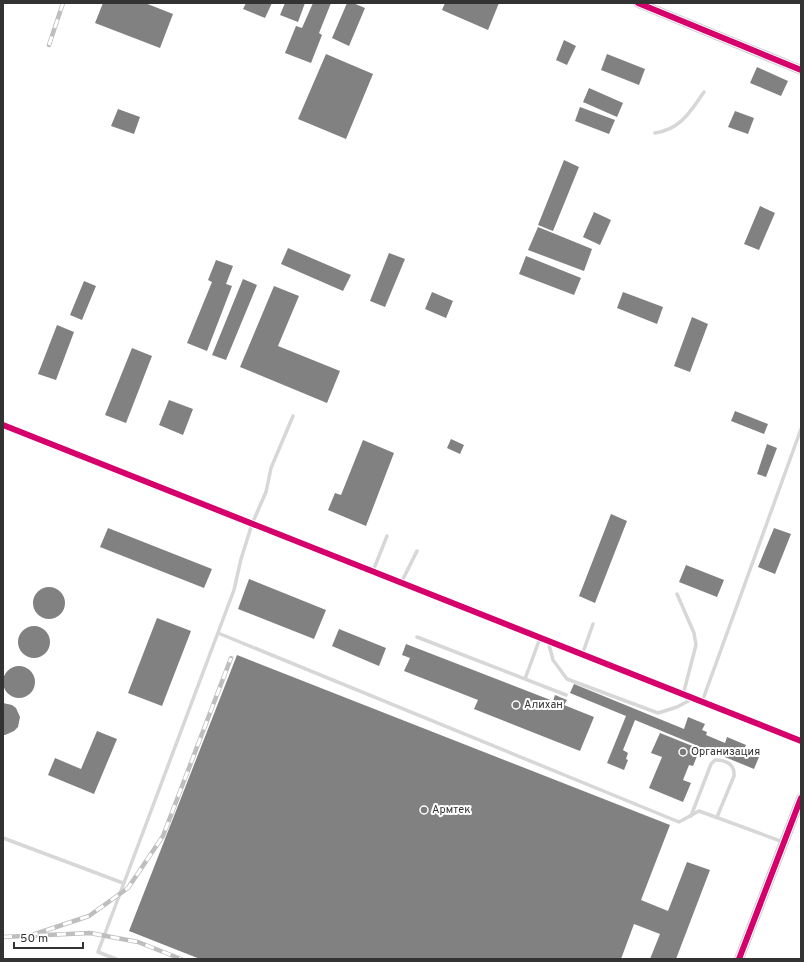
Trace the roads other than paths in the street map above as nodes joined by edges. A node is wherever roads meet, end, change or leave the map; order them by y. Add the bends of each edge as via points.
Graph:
1 (638, 3) edge
2 (801, 70) edge
3 (704, 92) dead end
4 (655, 133) dead end
5 (293, 416) dead end
6 (3, 424) edge
7 (801, 429) edge
8 (252, 524) junction
9 (387, 536) dead end
10 (417, 551) dead end
11 (373, 571) junction
12 (401, 582) junction
13 (676, 594) dead end
14 (593, 624) dead end
15 (218, 633) junction
16 (417, 637) dead end
17 (540, 638) junction
18 (548, 641) junction
19 (582, 655) junction
20 (525, 679) junction
21 (566, 695) dead end
22 (683, 695) junction
23 (693, 698) junction
24 (702, 702) junction
25 (801, 741) edge
26 (801, 798) edge
27 (691, 816) junction
28 (717, 817) junction
29 (3, 838) edge
30 (784, 842) junction
31 (123, 883) junction
32 (108, 957) edge
33 (116, 959) edge
34 (739, 959) edge

1 - 2 street
3 - 4 lane via 690,112 674,128
5 - 8 lane via 271,468 266,492
6 - 8 street
7 - 24 lane
8 - 11 street
8 - 15 lane via 240,558 234,590
9 - 11 lane
10 - 12 lane
11 - 12 street
12 - 17 street
13 - 22 lane via 694,633 696,645
14 - 19 lane
15 - 27 lane via 679,822
15 - 31 lane
16 - 20 lane
17 - 18 street
17 - 20 lane
18 - 19 street
18 - 23 lane via 553,660 567,679 658,713 677,708
19 - 22 street
20 - 21 lane
22 - 23 street
23 - 24 street
24 - 25 street
26 - 30 street
27 - 28 lane via 699,811
27 - 28 lane via 711,764 715,760 723,760 731,765 734,776
28 - 30 lane
29 - 31 lane
30 - 34 street
31 - 32 lane via 98,952
32 - 33 lane

